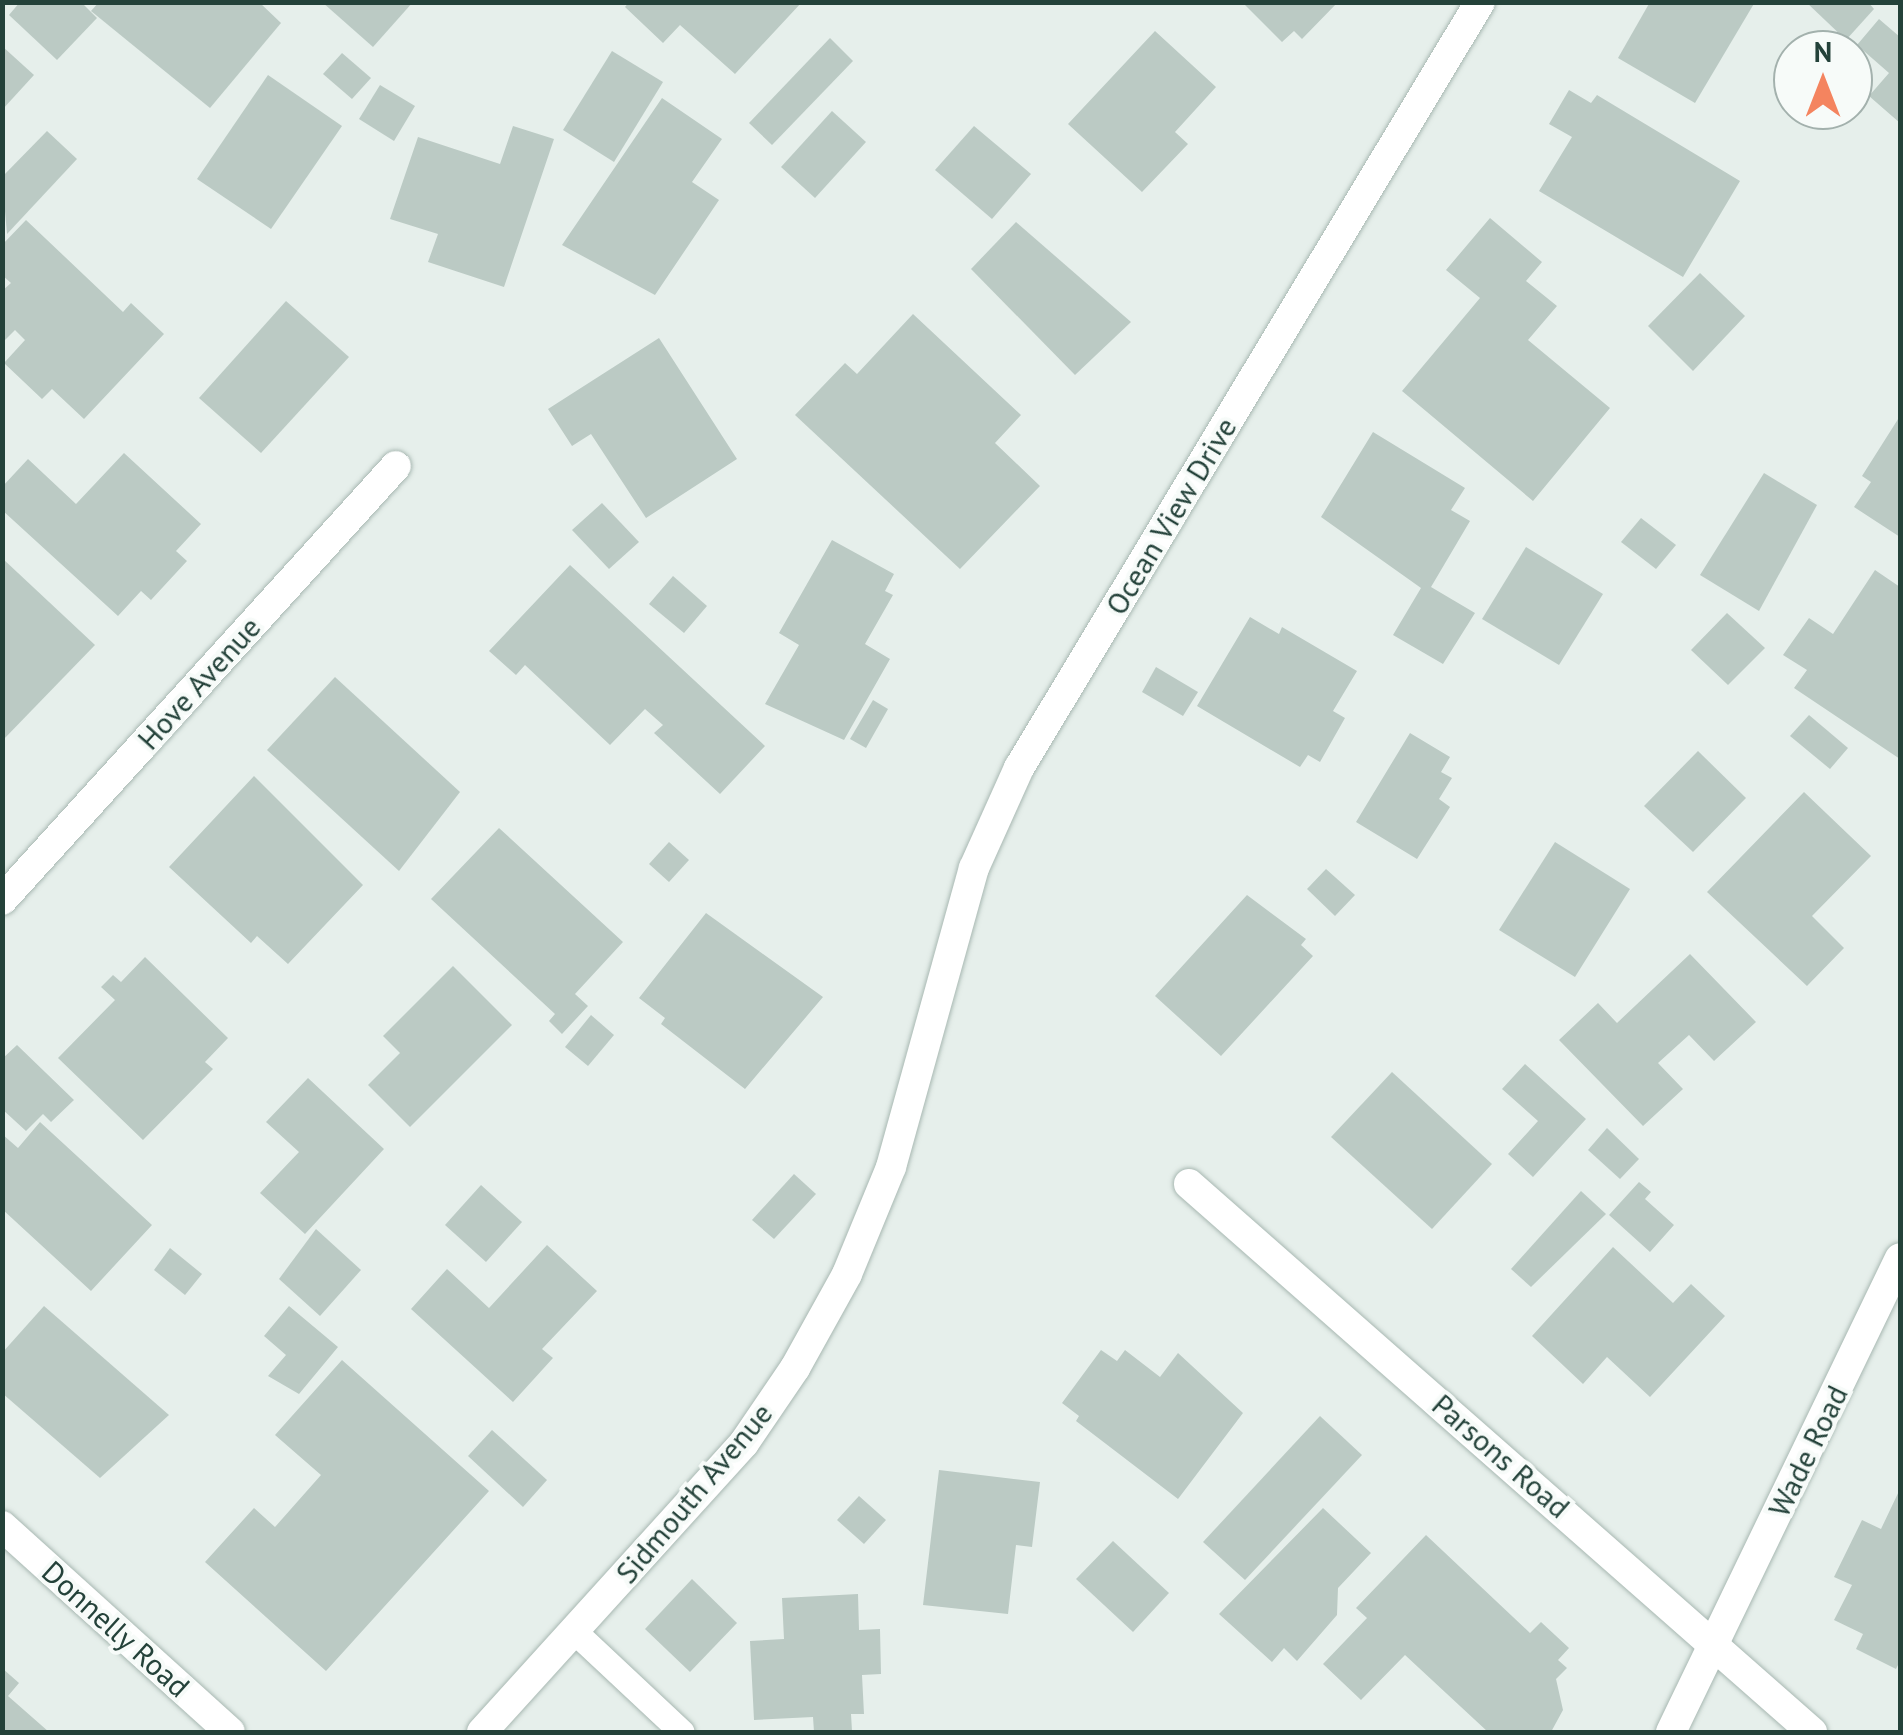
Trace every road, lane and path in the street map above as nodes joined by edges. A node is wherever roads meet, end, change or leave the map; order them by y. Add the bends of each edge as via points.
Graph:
1 (1480, 2) edge
2 (396, 466) dead end
3 (2, 900) edge
4 (922, 1056) joint
5 (1189, 1184) dead end
6 (1900, 1258) edge
7 (2, 1526) edge
8 (575, 1632) junction
9 (1716, 1644) junction
10 (230, 1732) edge
11 (482, 1732) edge
12 (682, 1732) edge
13 (1670, 1732) edge
14 (1812, 1732) edge

1 - 4 street, Ocean View Drive via 1019,768 974,868
2 - 3 street, Hove Avenue
4 - 8 street, Sidmouth Avenue via 891,1167 847,1274 795,1368 744,1443
5 - 9 street, Parsons Road
6 - 9 street, Wade Road
7 - 10 street, Donnelly Road
8 - 11 street, Sidmouth Avenue
8 - 12 lane
9 - 13 street, Wade Road
9 - 14 street, Parsons Road

